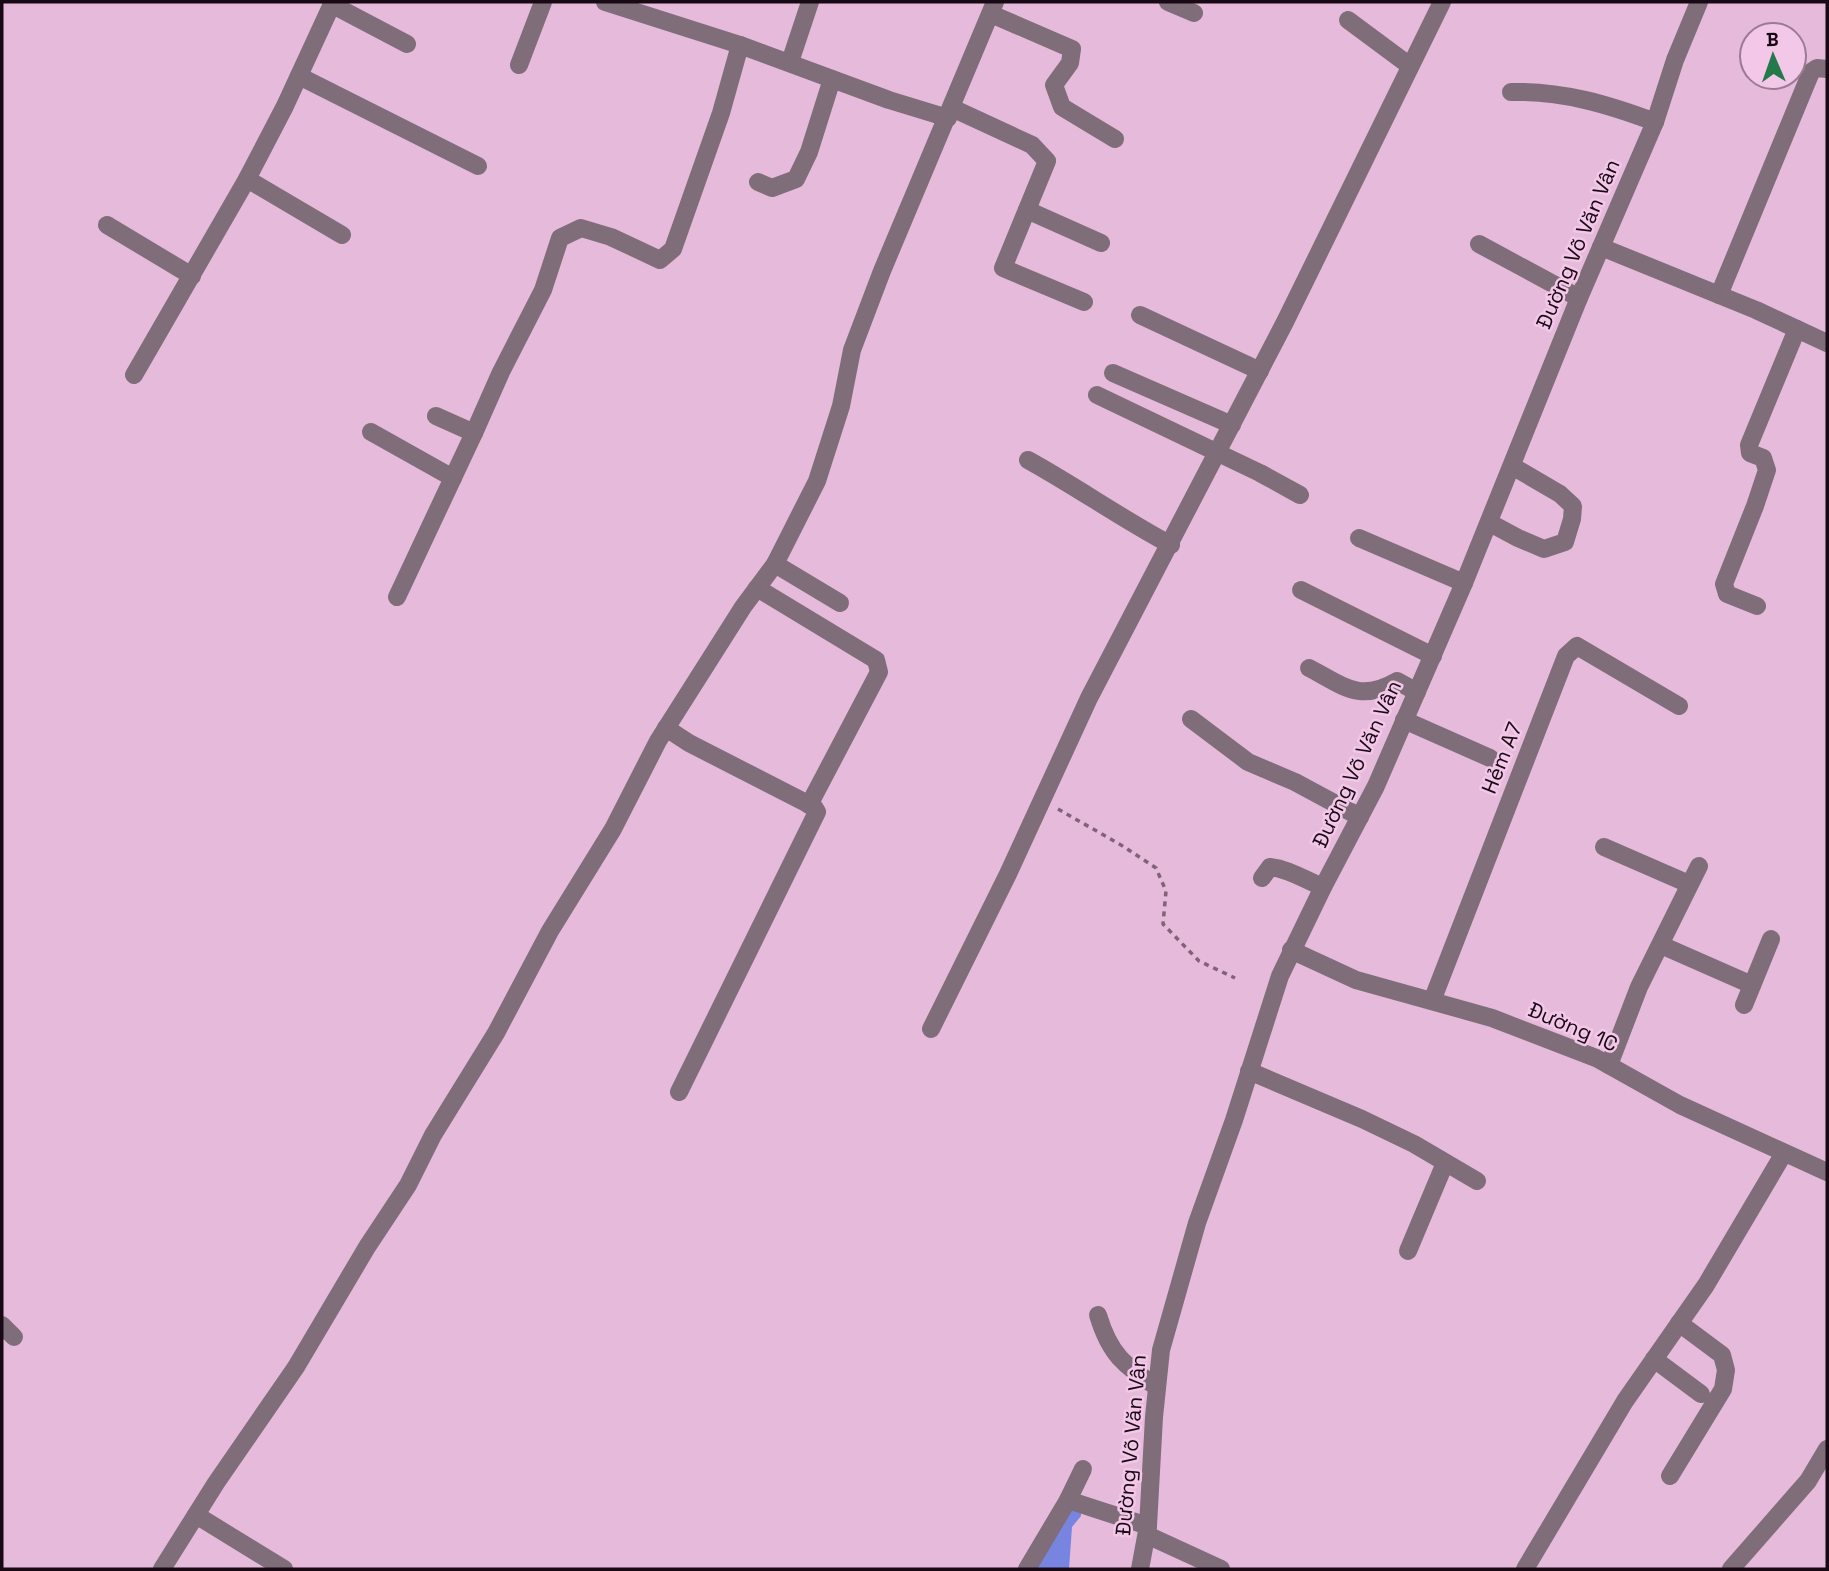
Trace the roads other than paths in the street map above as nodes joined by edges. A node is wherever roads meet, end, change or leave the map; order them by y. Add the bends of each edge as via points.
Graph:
1 (543, 2) edge
2 (810, 2) edge
3 (1168, 2) edge
4 (1442, 2) edge
5 (1699, 2) edge
6 (332, 3) edge
7 (616, 4) edge
8 (993, 8) edge
9 (1194, 13) dead end
10 (1348, 20) dead end
11 (407, 44) dead end
12 (740, 45) junction
13 (790, 62) junction
14 (519, 65) dead end
15 (1410, 66) junction
16 (1822, 68) edge
17 (299, 75) junction
18 (832, 79) junction
19 (1511, 92) dead end
20 (950, 113) junction
21 (1655, 122) junction
22 (1115, 139) dead end
23 (478, 166) dead end
24 (247, 179) junction
25 (758, 182) dead end
26 (1027, 210) junction
27 (107, 225) dead end
28 (342, 235) dead end
29 (1101, 243) dead end
30 (1479, 244) dead end
31 (1601, 247) junction
32 (192, 276) junction
33 (1719, 295) junction
34 (1579, 298) junction
35 (1084, 302) dead end
36 (1140, 315) dead end
37 (1797, 329) junction
38 (1826, 337) edge
39 (1260, 371) junction
40 (1113, 373) dead end
41 (134, 375) dead end
42 (1097, 395) dead end
43 (436, 416) dead end
44 (1232, 425) junction
45 (371, 432) dead end
46 (474, 433) junction
47 (1217, 454) junction
48 (1028, 460) dead end
49 (1512, 466) junction
50 (453, 478) junction
51 (1300, 495) dead end
52 (1490, 523) junction
53 (1359, 538) dead end
54 (1171, 545) junction
55 (775, 564) junction
56 (1464, 583) junction
57 (757, 588) junction
58 (1301, 590) dead end
59 (397, 597) dead end
60 (840, 603) dead end
61 (1756, 606) dead end
62 (1433, 656) junction
63 (1309, 668) dead end
64 (1417, 692) junction
65 (1679, 706) dead end
66 (1191, 719) dead end
67 (1404, 720) junction
68 (666, 728) junction
69 (1490, 758) dead end
70 (809, 805) junction
71 (1360, 817) junction
72 (1604, 847) dead end
73 (1699, 866) dead end
74 (1262, 878) dead end
75 (1689, 884) junction
76 (1323, 887) junction
77 (1771, 939) dead end
78 (1661, 945) junction
79 (1291, 950) junction
80 (1752, 985) junction
81 (1432, 1001) junction
82 (1744, 1004) dead end
83 (931, 1029) dead end
84 (1609, 1065) junction
85 (1249, 1072) junction
86 (679, 1092) dead end
87 (1784, 1153) junction
88 (1446, 1163) junction
89 (1826, 1167) edge
90 (1476, 1181) dead end
91 (1408, 1251) dead end
92 (1098, 1315) dead end
93 (1679, 1323) junction
94 (1654, 1359) junction
95 (1157, 1387) junction
96 (1701, 1394) dead end
97 (1827, 1449) edge
98 (1083, 1469) dead end
99 (1670, 1476) dead end
100 (1068, 1500) junction
101 (196, 1515) junction
102 (1147, 1530) junction
103 (162, 1569) edge
104 (284, 1569) edge
105 (1027, 1569) edge
106 (1140, 1569) edge
107 (1221, 1569) edge
108 (1525, 1569) edge
109 (1731, 1569) edge

1 - 14 street
2 - 13 street
3 - 9 street
4 - 15 street
5 - 21 street, Đường Võ Văn Vân
6 - 11 street
6 - 17 street
7 - 12 street
8 - 20 street
8 - 22 street via 1072,48 1070,63 1054,85 1062,107
10 - 15 street
12 - 13 street
12 - 46 street via 673,249 660,260 581,228 560,238 543,290
13 - 18 street
15 - 39 street
16 - 33 street via 1811,72
17 - 23 street
17 - 24 street
18 - 20 street via 888,100
18 - 25 street via 796,179 772,188
19 - 21 street via 1571,95
20 - 26 street via 1032,145 1047,161
20 - 55 street via 852,350 841,406 817,481
21 - 31 street, Đường Võ Văn Vân
24 - 28 street
24 - 32 street
26 - 29 street
26 - 35 street via 1003,268
27 - 32 street
30 - 34 street
31 - 33 street
31 - 34 street, Đường Võ Văn Vân
32 - 41 street
33 - 37 street
34 - 49 street, Đường Võ Văn Vân
36 - 39 street
37 - 38 street
37 - 61 street via 1748,446 1750,453 1763,458 1767,470 1724,584 1727,593
39 - 44 street
40 - 44 street
42 - 47 street
43 - 46 street
44 - 47 street
45 - 50 street
46 - 50 street
47 - 51 street
47 - 54 street
48 - 54 street
49 - 52 street, Đường Võ Văn Vân
49 - 52 street via 1573,506 1564,542 1544,549
50 - 59 street
52 - 56 street, Đường Võ Văn Vân
53 - 56 street
54 - 83 street via 1089,698
55 - 57 street
55 - 60 street
56 - 62 street, Đường Võ Văn Vân
57 - 68 street
57 - 70 street via 879,666
58 - 62 street
62 - 64 street, Đường Võ Văn Vân
63 - 64 street via 1358,693 1383,689 1397,681
64 - 67 street, Đường Võ Văn Vân
65 - 81 street, Hẻm A7 via 1577,646 1566,656
66 - 71 street via 1248,762
67 - 69 street
67 - 71 street, Đường Võ Văn Vân
68 - 70 street
68 - 101 street via 613,829 550,931 408,1185 296,1367
70 - 86 street via 816,817
71 - 76 street, Đường Võ Văn Vân
72 - 75 street
73 - 75 street
74 - 76 street via 1270,867 1286,869
75 - 78 street
76 - 79 street, Đường Võ Văn Vân
77 - 80 street
78 - 80 street
78 - 84 street
79 - 81 street, Đường 1C via 1356,980
79 - 85 street, Đường Võ Văn Vân
80 - 82 street
81 - 84 street, Đường 1C via 1492,1018
84 - 87 street, Đường 1C via 1680,1105
85 - 88 street via 1362,1119
85 - 95 street, Đường Võ Văn Vân via 1197,1223 1161,1350
87 - 89 street, Đường 1C
87 - 93 street
88 - 90 street
88 - 91 street
92 - 95 street via 1115,1355
93 - 94 street
93 - 99 street via 1722,1355 1726,1370 1723,1389
94 - 96 street
94 - 108 street
95 - 102 street, Đường Võ Văn Vân
97 - 109 street via 1808,1481
98 - 100 street
100 - 102 street
100 - 105 street
101 - 103 street
101 - 104 street
102 - 106 street, Đường Võ Văn Vân
102 - 107 street

